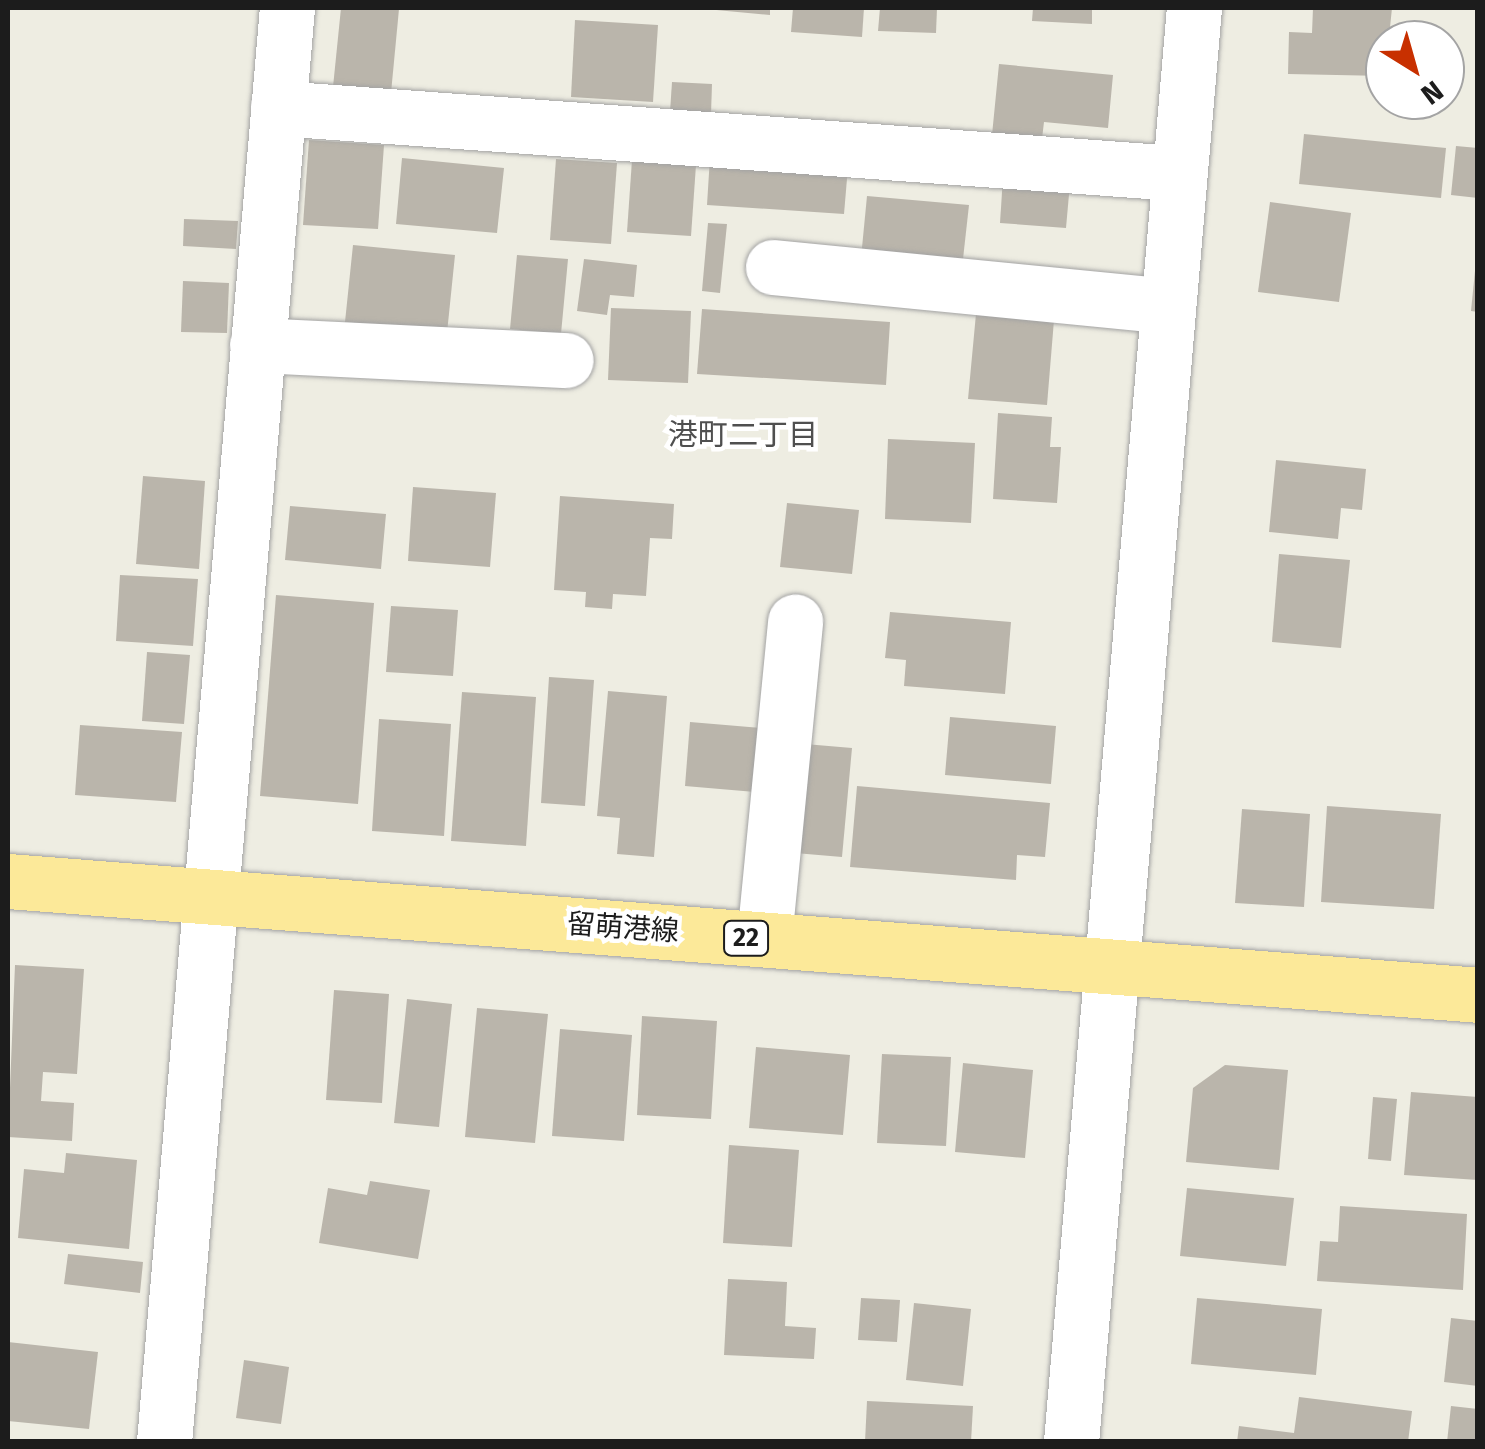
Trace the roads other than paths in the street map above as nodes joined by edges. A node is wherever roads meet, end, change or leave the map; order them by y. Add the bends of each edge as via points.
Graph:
1 (287, 8) edge
2 (1194, 8) edge
3 (278, 108) junction
4 (1177, 173) junction
5 (773, 267) dead end
6 (1164, 305) junction
7 (258, 346) junction
8 (566, 360) dead end
9 (795, 622) dead end
10 (10, 882) edge
11 (208, 896) junction
12 (764, 939) junction
13 (1112, 963) junction
14 (1478, 995) edge
15 (164, 1442) edge
16 (1071, 1442) edge

1 - 3 street
2 - 4 street
3 - 4 street
3 - 7 street
4 - 6 street
5 - 6 street
6 - 13 street
7 - 8 street
7 - 11 street
9 - 12 street
10 - 11 main road, 留萌港線 / 22
11 - 12 main road, 留萌港線 / 22
11 - 15 street
12 - 13 main road, 留萌港線 / 22
13 - 14 main road, 留萌港線 / 22
13 - 16 street

